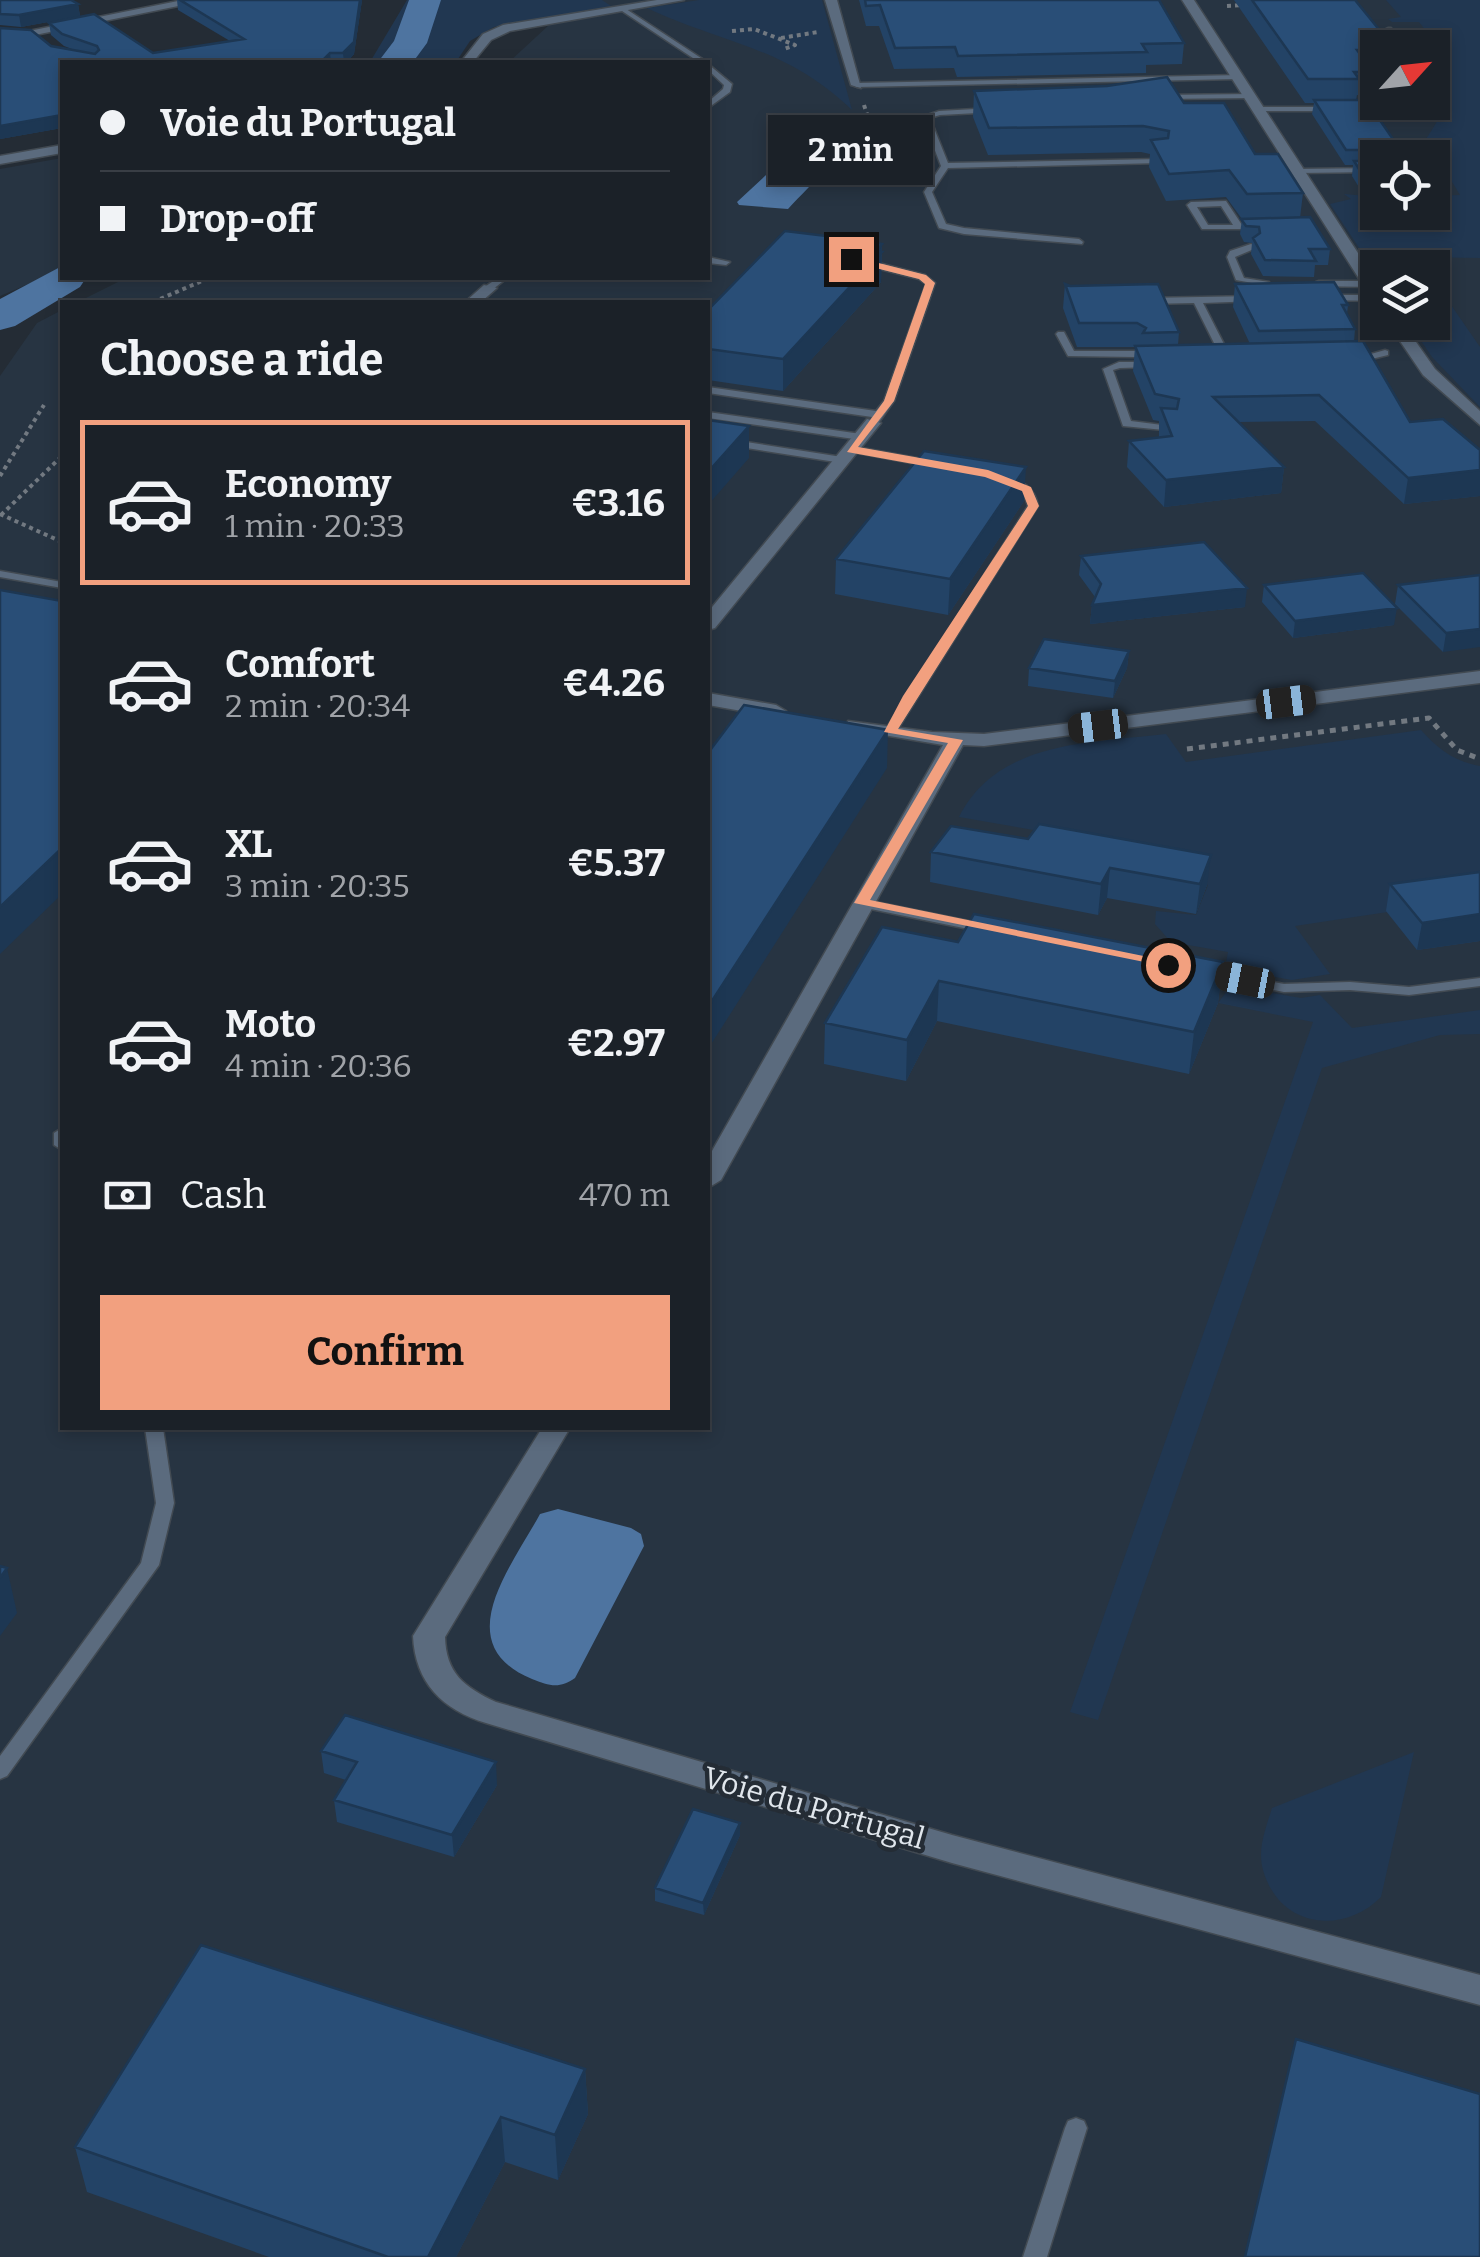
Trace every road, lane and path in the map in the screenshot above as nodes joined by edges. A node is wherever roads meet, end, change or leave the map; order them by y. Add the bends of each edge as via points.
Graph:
1 (119, 0) edge
2 (202, 0) edge
3 (678, 0) edge
4 (831, 0) edge
5 (1188, 0) edge
6 (1259, 5) edge
7 (1227, 6) dead end
8 (620, 8) junction
9 (135, 10) junction
10 (840, 31) junction
11 (732, 32) dead end
12 (779, 38) junction
13 (47, 44) edge
14 (784, 48) dead end
15 (469, 60) edge
16 (699, 60) edge
17 (710, 68) edge
18 (1238, 77) junction
19 (857, 85) joint
20 (1250, 96) junction
21 (1142, 98) edge
22 (710, 104) edge
23 (1360, 109) edge
24 (1008, 110) edge
25 (1259, 110) junction
26 (60, 149) edge
27 (0, 160) edge
28 (1160, 162) edge
29 (945, 166) junction
30 (1298, 170) junction
31 (1360, 170) edge
32 (1272, 227) edge
33 (1239, 228) junction
34 (1079, 242) dead end
35 (1251, 247) edge
36 (851, 259) edge
37 (710, 260) edge
38 (726, 262) dead end
39 (1360, 272) edge
40 (204, 280) edge
41 (496, 283) edge
42 (1272, 284) edge
43 (1305, 284) edge
44 (1360, 291) edge
45 (1360, 294) edge
46 (1318, 298) edge
47 (1267, 299) edge
48 (158, 300) edge
49 (475, 300) edge
50 (1197, 300) junction
51 (1142, 302) edge
52 (1061, 334) dead end
53 (1405, 340) edge
54 (1349, 351) edge
55 (1206, 353) edge
56 (1385, 353) junction
57 (1413, 353) junction
58 (1169, 354) edge
59 (1240, 357) edge
60 (1221, 358) junction
61 (1338, 360) edge
62 (1159, 364) edge
63 (710, 391) edge
64 (44, 406) dead end
65 (710, 415) edge
66 (1480, 420) edge
67 (1170, 429) edge
68 (861, 437) junction
69 (710, 438) edge
70 (60, 458) edge
71 (53, 464) junction
72 (60, 466) edge
73 (948, 467) edge
74 (0, 476) edge
75 (999, 477) edge
76 (1, 514) edge
77 (60, 541) edge
78 (0, 574) edge
79 (60, 586) edge
80 (710, 622) edge
81 (1480, 677) edge
82 (710, 700) edge
83 (800, 716) edge
84 (836, 722) edge
85 (890, 732) junction
86 (956, 740) junction
87 (1187, 749) dead end
88 (1480, 759) edge
89 (861, 903) junction
90 (996, 930) edge
91 (1188, 969) edge
92 (1480, 982) edge
93 (710, 1176) edge
94 (154, 1430) edge
95 (555, 1430) edge
96 (0, 1771) edge
97 (1480, 1990) edge
98 (1076, 2128) dead end
99 (1036, 2257) edge

1 - 9 street
2 - 9 street
3 - 8 street
4 - 10 street
5 - 18 street
6 - 7 path
8 - 15 street via 506,28 487,37
8 - 16 lane
9 - 13 street via 20,32
10 - 12 path
10 - 19 street
11 - 12 path via 754,28
12 - 14 path via 796,45
17 - 22 lane via 728,84
18 - 19 lane
18 - 20 street
20 - 21 lane
20 - 25 street
23 - 25 lane
24 - 29 lane via 926,117
25 - 30 street
26 - 27 street
28 - 29 lane
29 - 34 lane via 928,192 942,226
30 - 31 lane
30 - 39 street
32 - 33 lane
33 - 33 lane via 1205,227 1191,204 1223,203
35 - 42 lane via 1231,258 1240,280
36 - 68 lane via 930,283 889,401
37 - 38 lane
40 - 48 path
41 - 49 street
43 - 44 lane
45 - 46 lane
47 - 50 lane
50 - 51 lane
50 - 60 lane
52 - 58 lane via 1068,352 1078,356
53 - 57 street
54 - 56 lane
55 - 60 lane
56 - 57 lane
56 - 61 lane
57 - 66 street
59 - 60 lane
62 - 67 lane via 1108,369 1127,424
63 - 68 lane
64 - 74 path
65 - 68 lane
68 - 69 lane
68 - 73 lane
68 - 80 street
70 - 71 path
71 - 72 path
71 - 76 path
75 - 85 lane via 1026,489 1033,506
76 - 77 path
78 - 79 lane
81 - 86 street
82 - 83 street
84 - 85 street
85 - 86 street
86 - 89 street
87 - 88 path via 1429,718 1457,750
89 - 90 lane
89 - 93 street
91 - 92 lane via 1284,988 1409,990
94 - 96 lane via 165,1504 150,1564
95 - 97 street, Voie du Portugal via 429,1636 428,1659 459,1699 952,1849
98 - 99 lane

